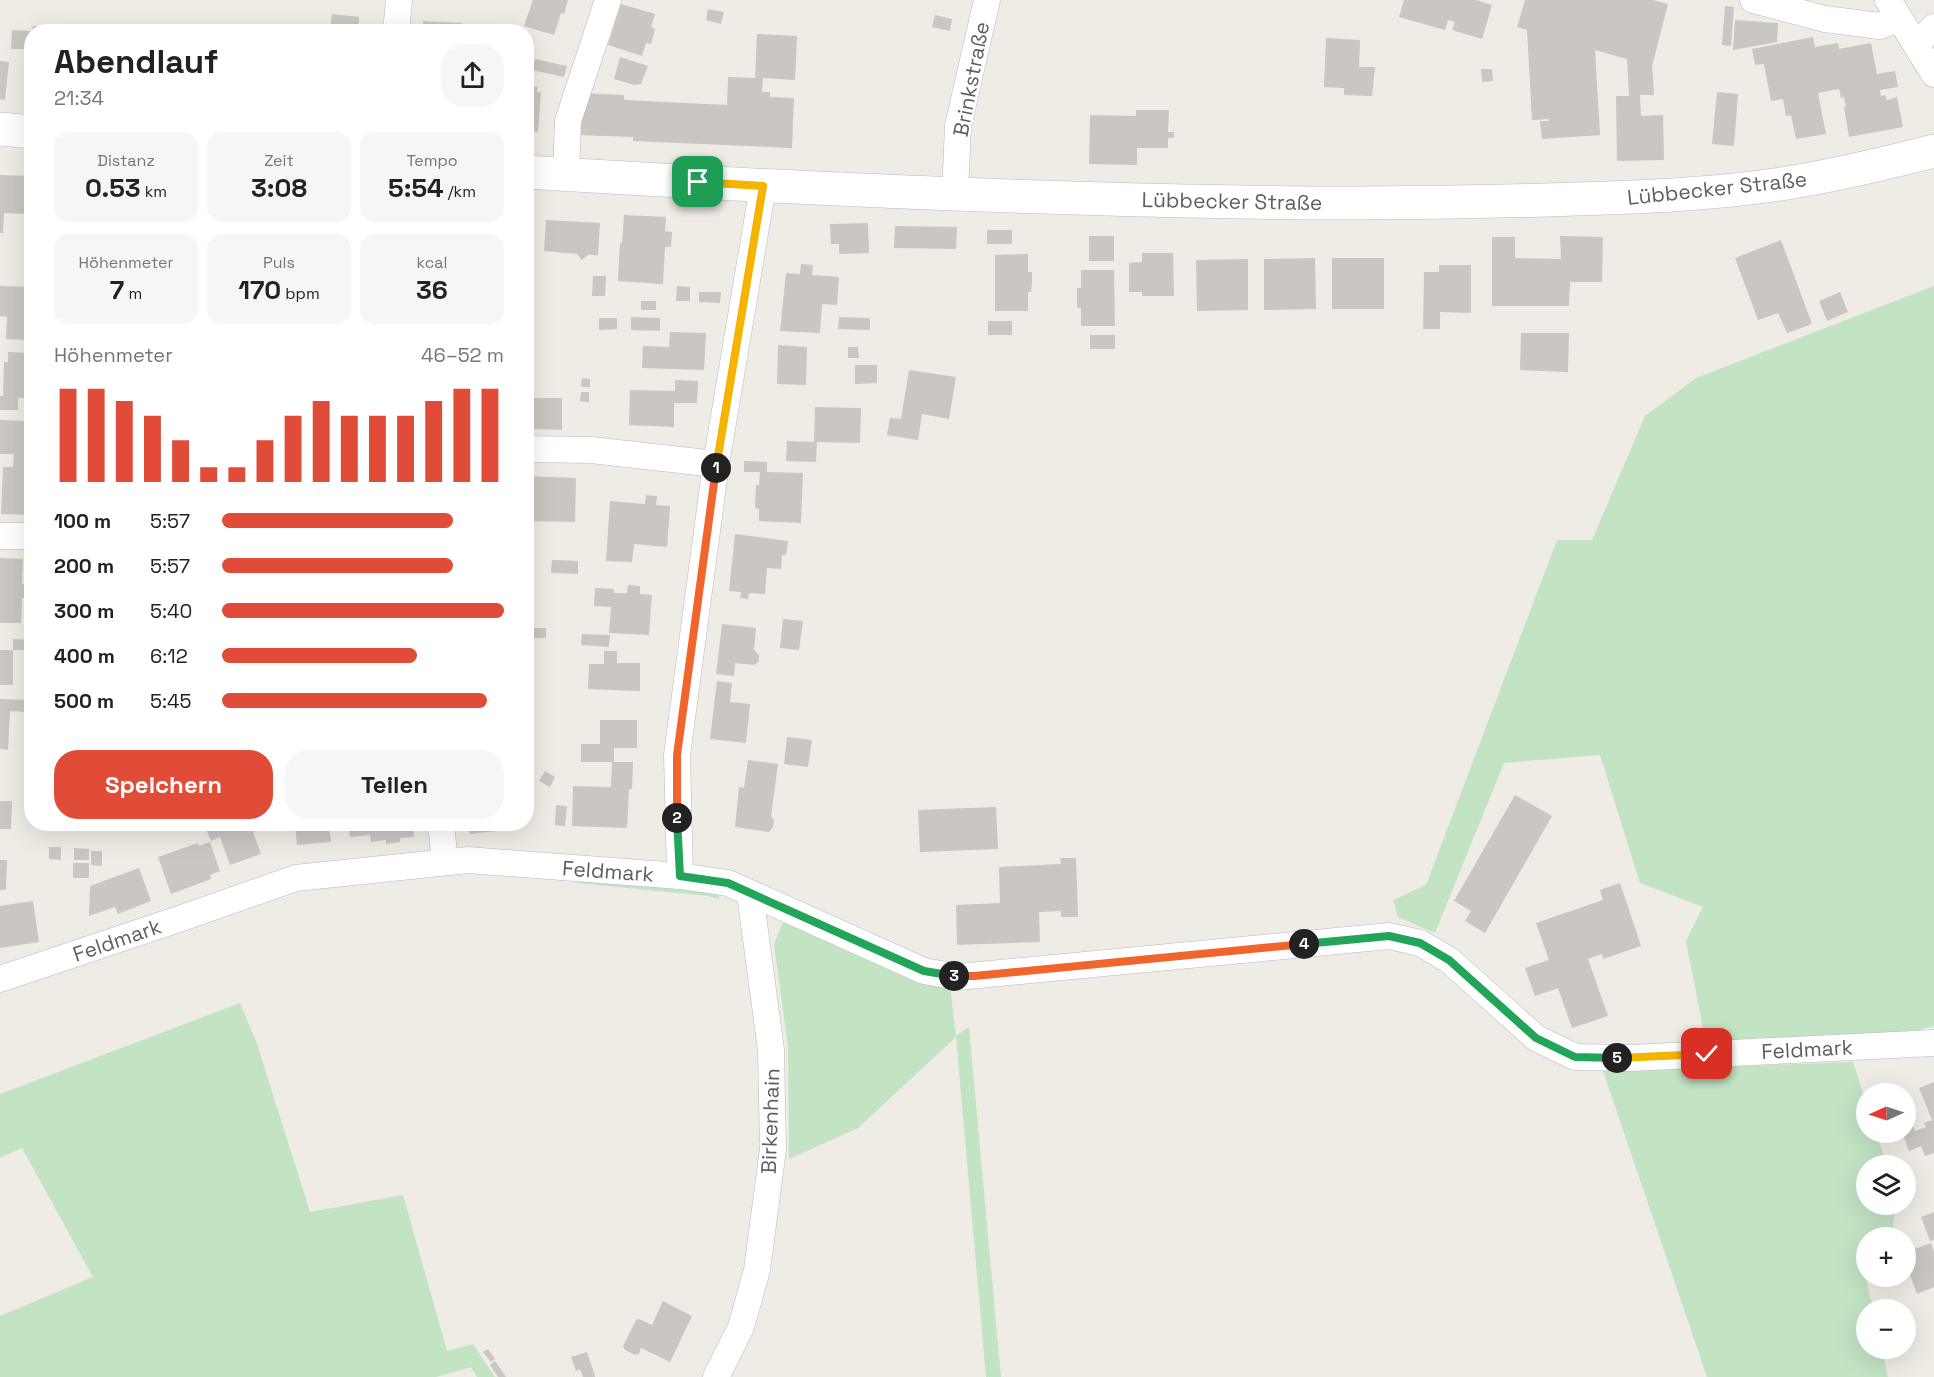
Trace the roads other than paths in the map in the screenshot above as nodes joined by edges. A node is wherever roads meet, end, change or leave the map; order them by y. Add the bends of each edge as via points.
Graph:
1 (399, 0) edge
2 (608, 0) edge
3 (987, 0) edge
4 (1752, 0) edge
5 (1894, 9) edge
6 (397, 24) edge
7 (1925, 35) edge
8 (1934, 74) edge
9 (0, 129) edge
10 (24, 131) edge
11 (1934, 151) edge
12 (534, 172) edge
13 (566, 174) junction
14 (763, 186) junction
15 (955, 194) junction
16 (534, 449) edge
17 (716, 464) junction
18 (0, 536) edge
19 (24, 536) edge
20 (442, 831) edge
21 (445, 862) junction
22 (680, 876) junction
23 (750, 894) junction
24 (0, 979) edge
25 (1934, 1043) edge
26 (716, 1377) edge

1 - 6 street
2 - 13 street via 568,121
3 - 15 street, Brinkstraße via 958,126
4 - 5 street via 1825,19 1880,26
5 - 7 street
7 - 8 street
9 - 10 main road
11 - 15 main road, Lübbecker Straße via 1841,174 1779,184 1641,197 1352,204
12 - 13 main road, Lübbecker Straße
13 - 14 main road, Lübbecker Straße
14 - 15 main road, Lübbecker Straße
14 - 17 street
16 - 17 street via 591,450
17 - 22 street via 677,755
18 - 19 street
20 - 21 street
21 - 22 street, Feldmark via 468,860
21 - 24 street, Feldmark via 296,878
22 - 23 street, Feldmark via 728,883
23 - 25 street, Feldmark via 924,971 958,977 1389,936 1420,943 1449,960 1536,1038 1575,1057 1631,1058
23 - 26 street, Birkenhain via 771,1050 773,1149 757,1270 741,1327

